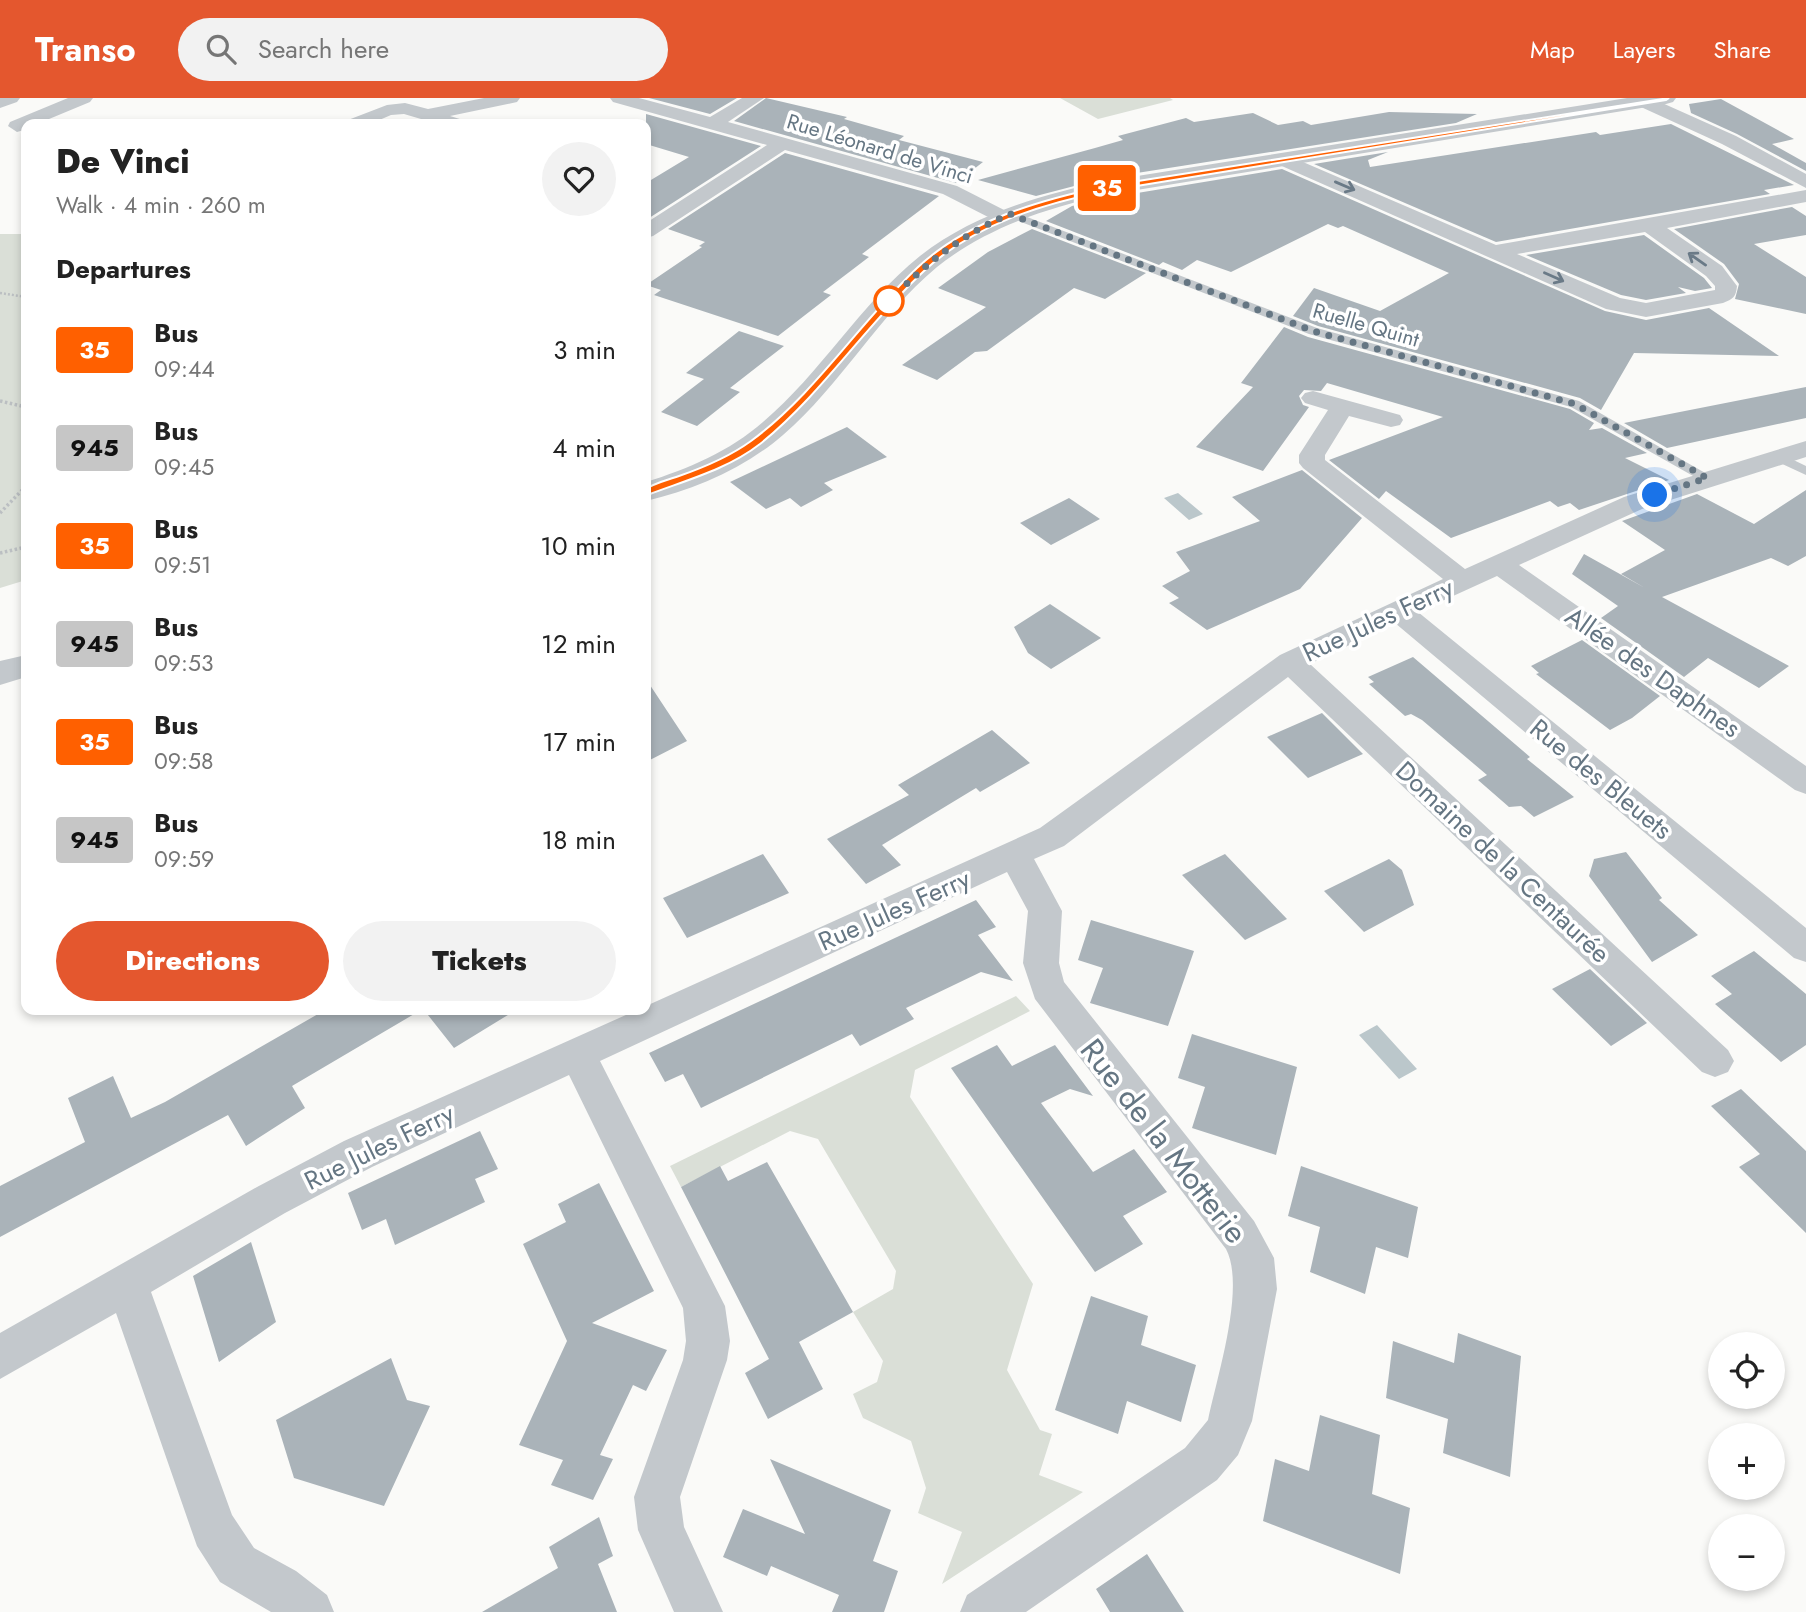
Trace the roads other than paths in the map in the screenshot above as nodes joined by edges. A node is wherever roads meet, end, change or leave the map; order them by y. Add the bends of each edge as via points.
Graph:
1 (11, 98) edge
2 (84, 98) edge
3 (511, 98) edge
4 (619, 98) edge
5 (755, 98) edge
6 (1649, 99) edge
7 (0, 103) edge
8 (428, 115) junction
9 (34, 119) edge
10 (368, 119) edge
11 (440, 119) edge
12 (712, 124) junction
13 (21, 125) edge
14 (18, 126) dead end
15 (781, 144) junction
16 (1282, 159) junction
17 (1806, 182) edge
18 (1806, 196) edge
19 (1007, 216) junction
20 (1649, 225) junction
21 (651, 229) edge
22 (1496, 251) junction
23 (1313, 398) dead end
24 (1343, 406) junction
25 (1391, 420) dead end
26 (1797, 459) edge
27 (1707, 478) junction
28 (651, 490) edge
29 (1499, 564) junction
30 (1462, 580) junction
31 (1396, 610) junction
32 (1290, 662) junction
33 (21, 667) edge
34 (0, 673) edge
35 (1806, 782) edge
36 (1015, 855) junction
37 (1806, 948) edge
38 (577, 1054) junction
39 (1715, 1061) dead end
40 (127, 1284) junction
41 (0, 1357) edge
42 (310, 1612) edge
43 (699, 1612) edge
44 (984, 1612) edge

1 - 7 street
2 - 9 street
3 - 8 street
4 - 12 street, Rue Léonard de Vinci
5 - 12 street
6 - 16 street
6 - 17 street
8 - 10 street via 396,108
8 - 11 street
12 - 15 street, Rue Léonard de Vinci
13 - 14 street
15 - 19 street, Rue Léonard de Vinci via 950,190
15 - 21 street
16 - 19 street via 1081,193
16 -> 22 street
18 - 20 street
19 - 27 lane, Ruelle Quint via 1313,331 1575,404
19 - 28 street via 969,235 922,268 773,429 717,466
20 - 22 street
22 -> 20 street via 1630,308 1664,308 1725,294 1723,279
23 - 24 street
24 - 25 street
24 - 30 street via 1312,455 1312,463
26 - 27 street, Rue Jules Ferry
27 - 29 street, Rue Jules Ferry via 1633,503
29 - 30 street, Rue Jules Ferry
29 - 35 street, Allée des Daphnes
30 - 31 street, Rue Jules Ferry
31 - 32 street, Rue Jules Ferry
31 - 37 street, Rue des Bleuets
32 - 36 street, Rue Jules Ferry via 1083,817
32 - 39 street, Domaine de la Centaurée
33 - 34 street
36 - 38 street, Rue Jules Ferry
36 - 44 street, Rue de la Motterie via 1045,911 1041,963 1048,988 1240,1235 1253,1258 1256,1289 1230,1421 1214,1452
38 - 40 street, Rue Jules Ferry via 358,1153
38 - 43 street via 704,1306 705,1360 661,1483 657,1513 660,1530
40 - 41 street, Rue Jules Ferry
40 - 42 street via 214,1529 237,1565

